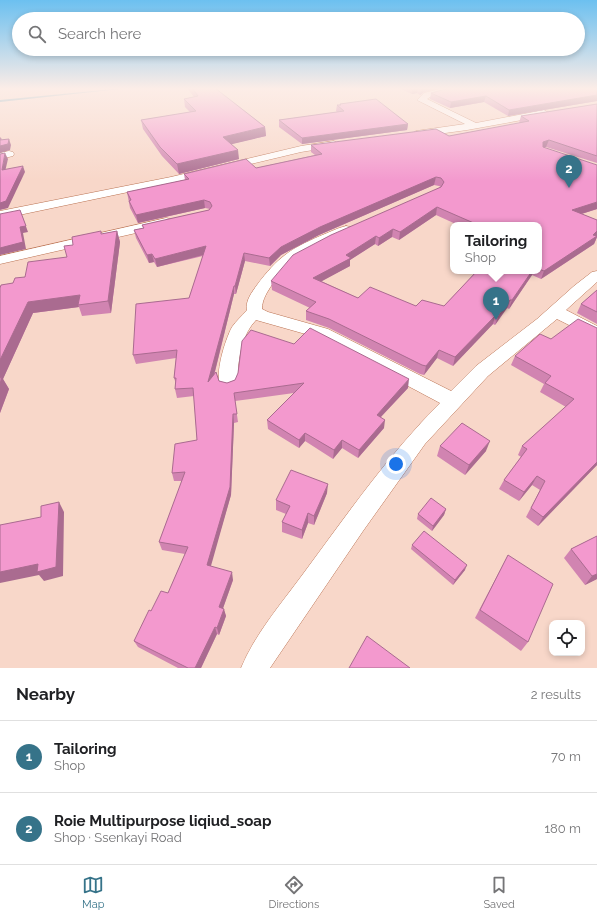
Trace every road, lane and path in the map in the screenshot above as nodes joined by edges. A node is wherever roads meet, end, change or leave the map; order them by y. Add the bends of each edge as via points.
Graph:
1 (463, 119) edge
2 (511, 119) edge
3 (473, 125) junction
4 (405, 135) edge
5 (347, 142) edge
6 (0, 215) edge
7 (182, 218) edge
8 (359, 224) edge
9 (0, 260) edge
10 (597, 275) edge
11 (255, 311) junction
12 (555, 311) junction
13 (597, 333) edge
14 (228, 383) edge
15 (453, 401) junction
16 (254, 668) edge

1 - 3 street
2 - 3 street
3 - 4 street
5 - 6 street via 301,149 156,183
7 - 9 street
8 - 11 street via 287,258 258,294
10 - 12 street
11 - 14 street via 241,326 235,339 229,362
11 - 15 street via 262,316 322,333
12 - 13 street
12 - 15 street via 482,371
15 - 16 street via 418,438 359,517

